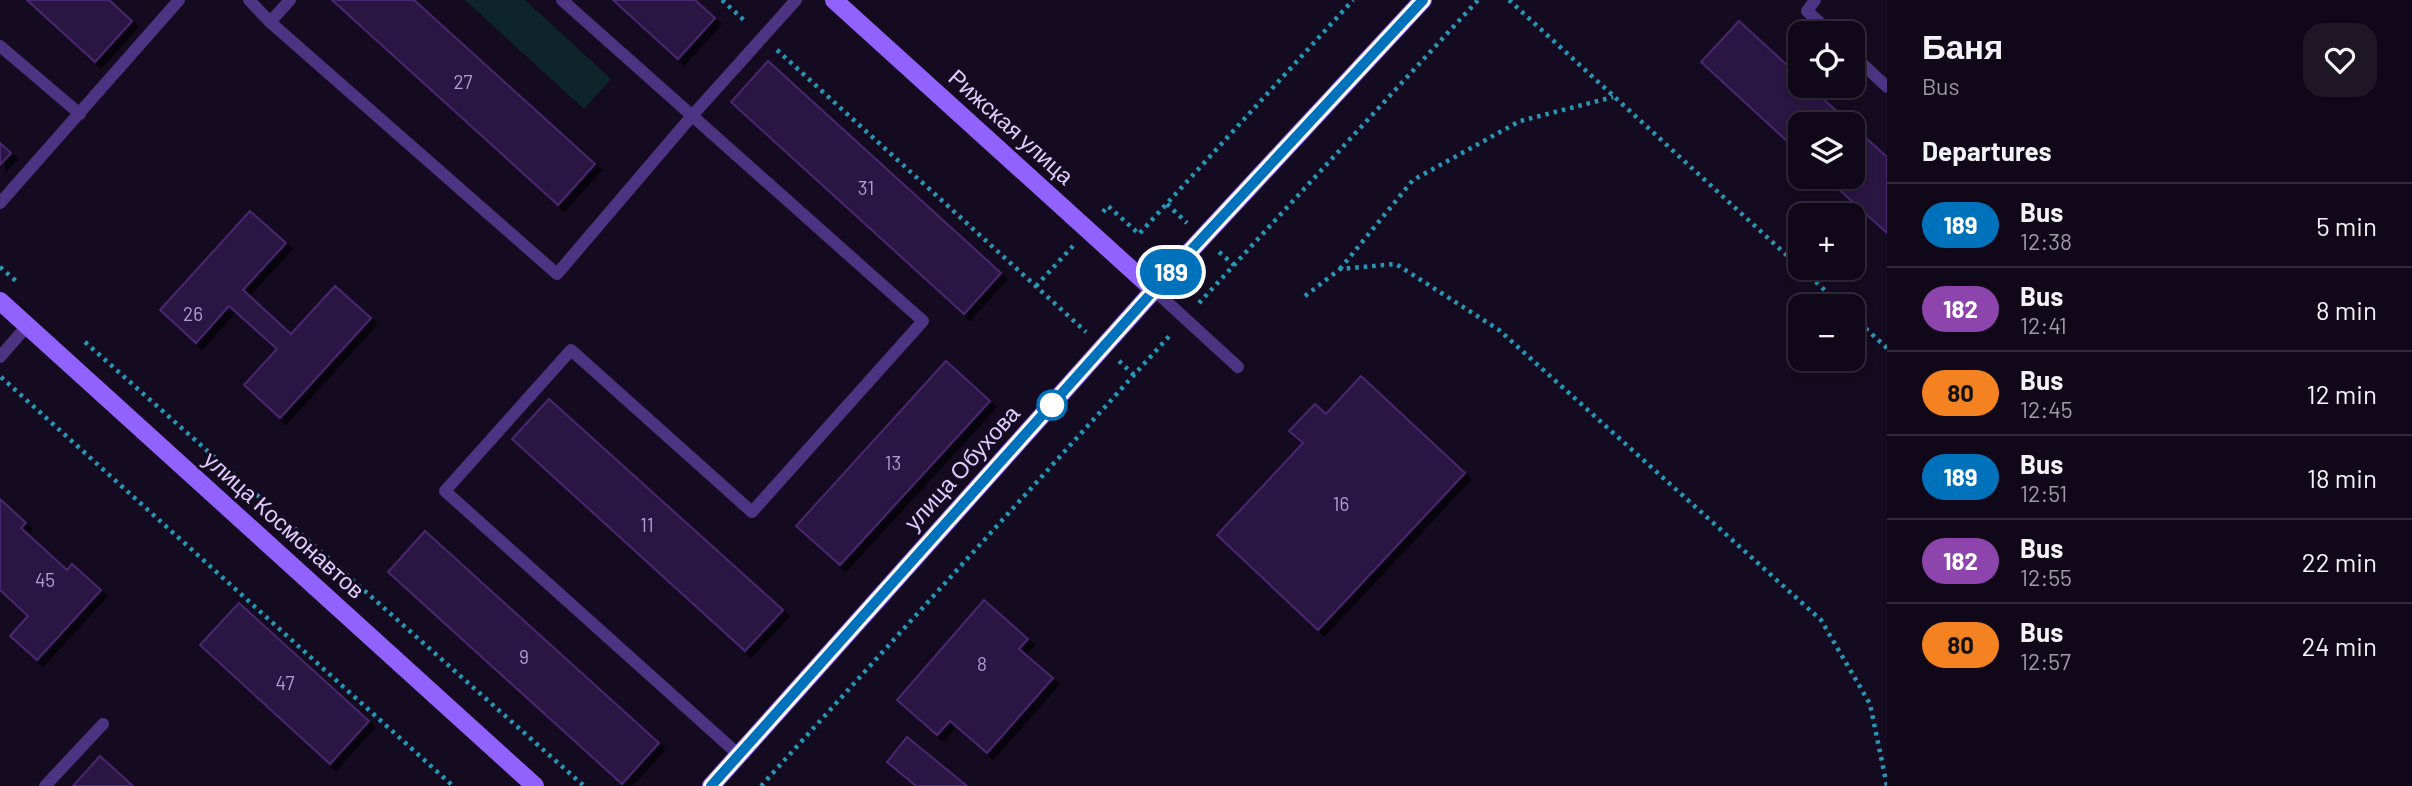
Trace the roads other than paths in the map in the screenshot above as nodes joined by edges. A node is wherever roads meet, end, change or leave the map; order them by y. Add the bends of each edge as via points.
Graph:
1 (179, 0) edge
2 (249, 0) edge
3 (290, 0) edge
4 (562, 0) edge
5 (796, 0) edge
6 (834, 0) edge
7 (1423, 0) edge
8 (1815, 0) edge
9 (1818, 21) edge
10 (270, 22) junction
11 (0, 46) edge
12 (1865, 66) edge
13 (1887, 87) edge
14 (80, 114) junction
15 (691, 117) junction
16 (0, 203) edge
17 (1154, 290) junction
18 (0, 301) edge
19 (27, 326) junction
20 (0, 357) edge
21 (1238, 367) dead end
22 (103, 724) dead end
23 (739, 755) junction
24 (45, 786) edge
25 (535, 786) edge
26 (711, 786) edge

1 - 14 lane
2 - 10 lane
3 - 10 lane
4 - 15 lane
5 - 15 lane
6 - 17 street, Рижская улица
7 - 17 street, улица Обухова
8 - 9 lane via 1807,11
10 - 15 lane via 557,274
11 - 14 lane
12 - 13 lane
14 - 16 lane
15 - 23 lane via 923,321 752,512 571,351 444,491
17 - 21 lane
17 - 23 street, улица Обухова
18 - 19 street, улица Космонавтов
19 - 20 lane
19 - 25 street, улица Космонавтов
22 - 24 lane
23 - 26 street, улица Обухова

